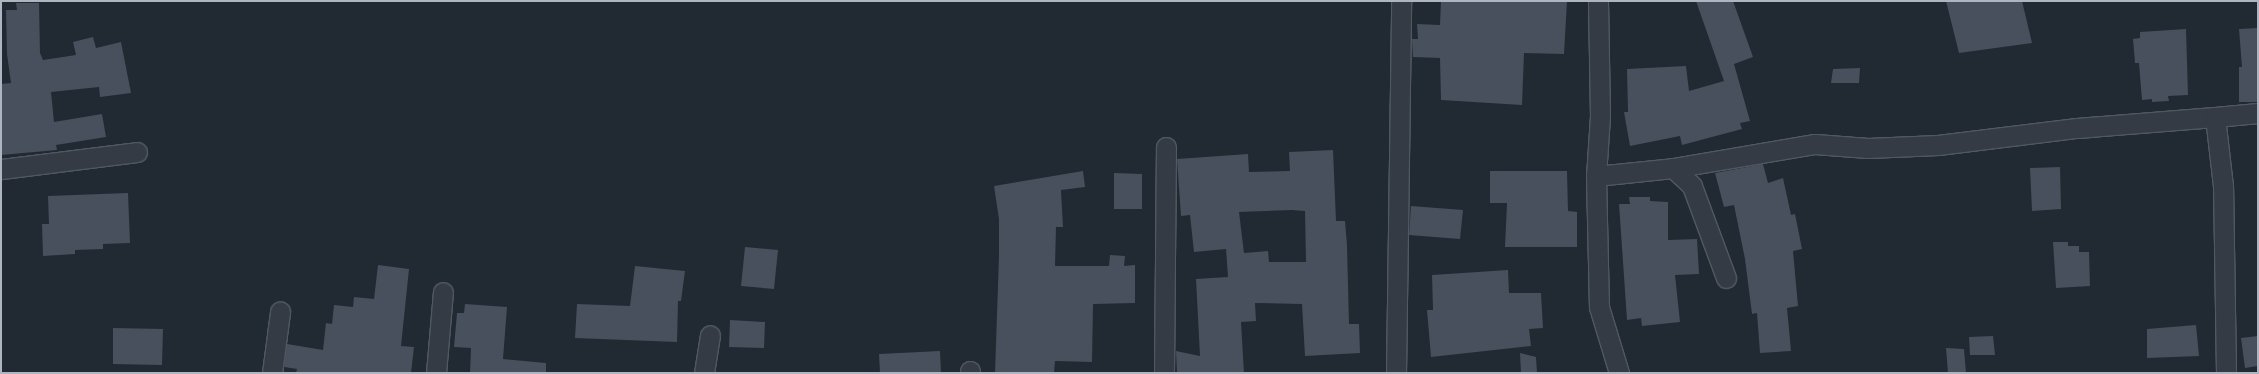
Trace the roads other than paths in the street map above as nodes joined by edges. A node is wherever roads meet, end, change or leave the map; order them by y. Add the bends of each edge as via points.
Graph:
1 (1401, 1) edge
2 (1598, 1) edge
3 (2258, 113) edge
4 (2215, 116) junction
5 (1166, 147) dead end
6 (137, 152) dead end
7 (1673, 168) junction
8 (1, 169) edge
9 (1596, 176) junction
10 (1726, 278) dead end
11 (443, 292) dead end
12 (280, 312) dead end
13 (710, 339) dead end
14 (272, 373) edge
15 (436, 373) edge
16 (706, 373) edge
17 (1164, 373) edge
18 (1396, 373) edge
19 (1619, 373) edge
20 (2226, 373) edge

1 - 18 street
2 - 9 street via 1600,116
3 - 4 street
4 - 7 street via 2077,128 1938,145 1868,148 1815,144
4 - 20 street via 2223,186
5 - 17 street
6 - 8 street
7 - 9 street
7 - 10 street via 1692,186
9 - 19 street via 1599,307
11 - 15 street
12 - 14 street
13 - 16 street

